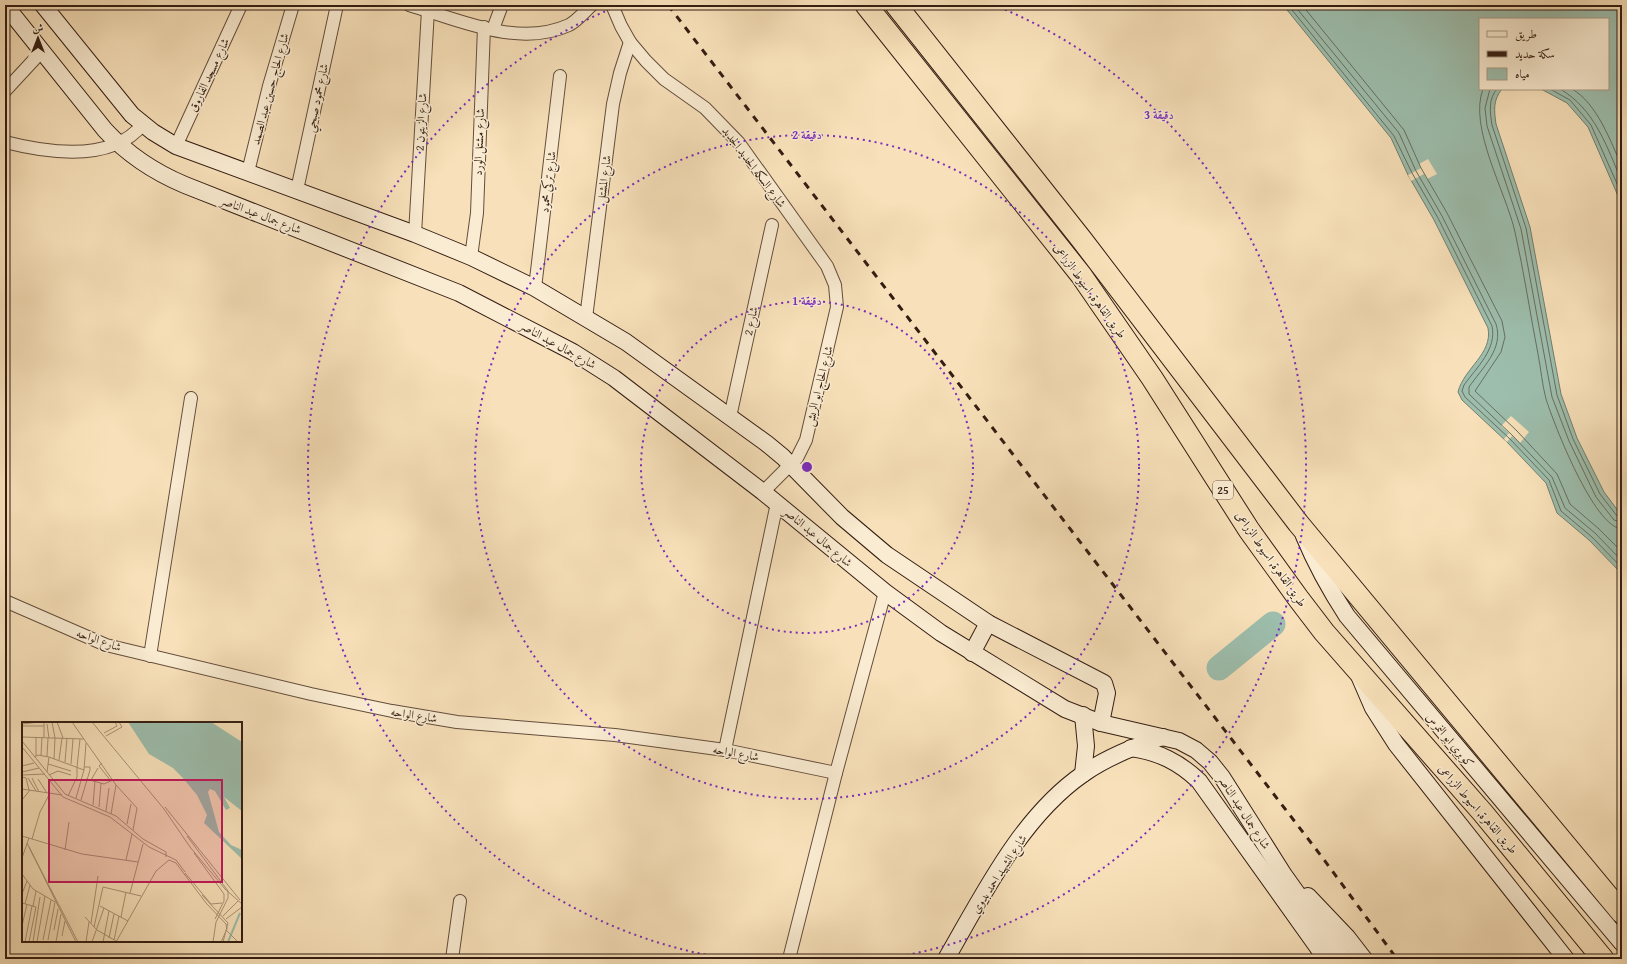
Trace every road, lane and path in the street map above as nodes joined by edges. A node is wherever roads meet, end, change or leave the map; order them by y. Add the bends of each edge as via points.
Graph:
1 (5, 5) edge
2 (43, 5) edge
3 (241, 5) edge
4 (293, 5) edge
5 (337, 5) edge
6 (410, 5) edge
7 (502, 5) edge
8 (612, 5) edge
9 (866, 5) edge
10 (896, 5) edge
11 (587, 7) edge
12 (435, 10) edge
13 (488, 28) junction
14 (630, 42) junction
15 (42, 50) junction
16 (560, 76) dead end
17 (5, 91) edge
18 (143, 124) junction
19 (5, 142) edge
20 (118, 144) junction
21 (176, 146) junction
22 (248, 172) junction
23 (296, 190) junction
24 (772, 225) dead end
25 (414, 234) junction
26 (471, 257) junction
27 (827, 266) joint
28 (535, 288) junction
29 (586, 318) junction
30 (191, 398) dead end
31 (730, 417) junction
32 (790, 464) junction
33 (763, 492) junction
34 (777, 503) junction
35 (1298, 523) junction
36 (885, 592) junction
37 (5, 601) edge
38 (988, 623) junction
39 (972, 653) junction
40 (150, 656) junction
41 (1356, 670) junction
42 (1082, 716) junction
43 (1101, 723) junction
44 (1163, 737) junction
45 (1131, 748) junction
46 (725, 750) junction
47 (836, 773) junction
48 (1082, 774) junction
49 (1284, 875) junction
50 (460, 901) dead end
51 (1622, 913) edge
52 (1622, 943) edge
53 (452, 959) edge
54 (789, 959) edge
55 (946, 959) edge
56 (1326, 959) edge
57 (1344, 959) edge
58 (1364, 959) edge
59 (1566, 959) edge
60 (1603, 959) edge

1 - 15 street, شارع جمال عبد الناصر
2 - 18 street via 132,115
3 - 21 street, شارع مسجد الفاروق
4 - 22 street, شارع الحاج حسين عبد الصمد via 269,86
5 - 23 street, شارع محمود صبحي
6 - 12 street
7 - 13 street, شارع مشتل الورد
8 - 14 street, شارع السكه الحديد الجديد
9 - 41 highway, طريق القاهرة, اسيوط الزراعى / 25 via 1081,275 1152,378 1249,530 1298,598
10 - 35 highway, طريق القاهرة, اسيوط الزراعى via 1082,240
11 - 13 street via 570,24 542,32 513,34
12 - 13 street
12 - 25 street, شارع الزيتون 2
13 - 26 street, شارع مشتل الورد via 477,213
14 - 27 street, شارع السكه الحديد الجديد via 646,62 704,108 739,143
14 - 29 street, شارع المشتل via 613,104
15 - 17 street
15 - 20 street, شارع جمال عبد الناصر
16 - 28 street, شارع تركي محمود
18 - 20 street via 128,140
18 - 21 street
19 - 20 street via 52,151 74,151
20 - 33 street, شارع جمال عبد الناصر via 166,177 459,293 572,352 614,378
21 - 22 street
22 - 23 street
23 - 25 street
24 - 31 street, شارع 2
25 - 26 street
26 - 28 street
27 - 32 street, شارع الحاج ابو الريش via 835,285 837,307 806,440 797,458
28 - 29 street
29 - 31 street via 626,342
30 - 40 street
31 - 32 street
32 - 33 street, شارع الحاج ابو الريش
32 - 38 street via 842,517 887,555
33 - 34 street, شارع جمال عبد الناصر
34 - 36 street, شارع جمال عبد الناصر
34 - 46 street
35 - 51 highway, طريق القاهرة, اسيوط الزراعى
35 - 52 street, كوبري ابو النمرس via 1330,591 1347,616
36 - 39 street, شارع جمال عبد الناصر
36 - 47 street
37 - 40 street, شارع الواحه via 93,640
38 - 39 street
38 - 43 street via 1104,683 1107,693
39 - 42 street, شارع جمال عبد الناصر
40 - 46 street, شارع الواحه via 310,694 457,722 615,736
41 - 59 street via 1373,708 1396,744
41 - 60 highway, طريق القاهرة, اسيوط الزراعى / 25 via 1483,814
42 - 43 street, شارع جمال عبد الناصر
42 - 48 street via 1086,746
43 - 44 street, شارع جمال عبد الناصر
44 - 45 street, شارع الشهيد احمد بدوي
44 - 49 street, شارع جمال عبد الناصر via 1179,741 1196,750 1210,762
45 - 48 street, شارع الشهيد احمد بدوي
45 - 56 street, شارع جمال عبد الناصر via 1156,753 1178,763 1199,781
46 - 47 street, شارع الواحه
47 - 54 street
48 - 55 street, شارع الشهيد احمد بدوي via 1041,813 1012,851
49 - 57 street, شارع جمال عبد الناصر
49 - 58 street via 1316,903
50 - 53 street

